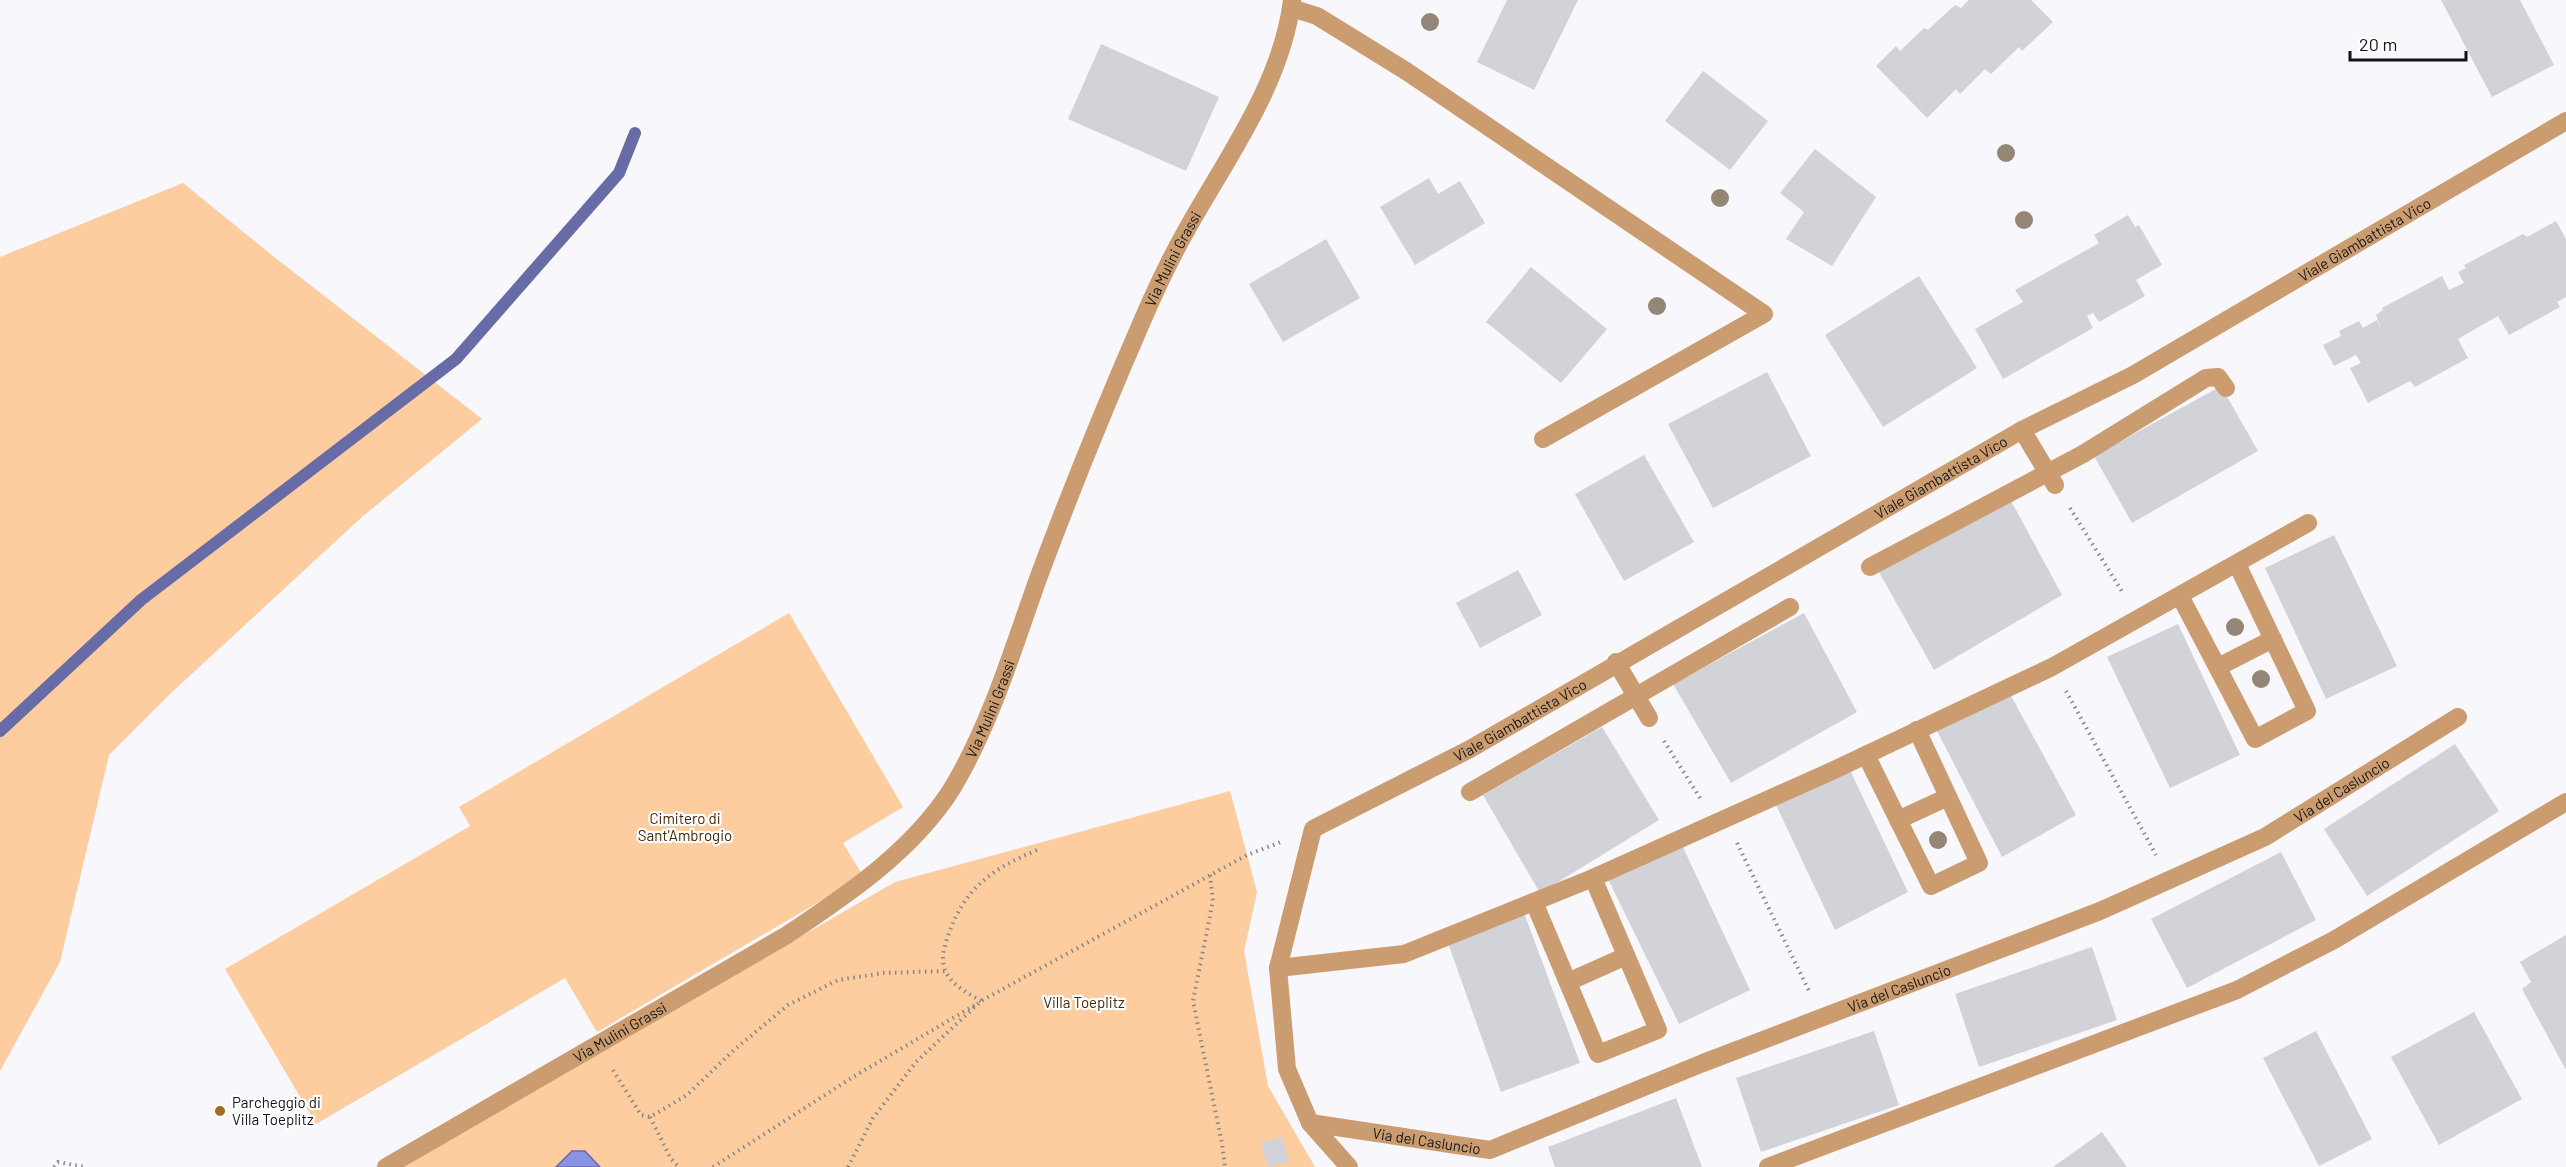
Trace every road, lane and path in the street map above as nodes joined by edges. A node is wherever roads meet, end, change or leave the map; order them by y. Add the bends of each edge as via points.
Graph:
1 (1292, 4) edge
2 (2566, 122) edge
3 (2226, 388) dead end
4 (2022, 430) junction
5 (1543, 439) dead end
6 (2051, 478) junction
7 (2308, 523) dead end
8 (2237, 564) junction
9 (1869, 567) dead end
10 (2180, 596) junction
11 (1790, 607) dead end
12 (2139, 618) junction
13 (2273, 639) junction
14 (1616, 662) junction
15 (2052, 667) junction
16 (2218, 667) junction
17 (1636, 696) junction
18 (2458, 717) dead end
19 (1649, 718) joint
20 (1917, 730) junction
21 (1866, 754) junction
22 (1470, 792) dead end
23 (1948, 797) junction
24 (2566, 802) edge
25 (1721, 820) junction
26 (1898, 820) junction
27 (1037, 850) dead end
28 (1247, 855) dead end
29 (1210, 875) junction
30 (1593, 878) junction
31 (2170, 879) junction
32 (1534, 902) junction
33 (1626, 956) junction
34 (1278, 968) junction
35 (945, 971) junction
36 (1568, 982) junction
37 (981, 1001) junction
38 (1822, 1017) junction
39 (598, 1045) junction
40 (650, 1117) junction
41 (1310, 1123) junction
42 (54, 1167) edge
43 (85, 1167) edge
44 (386, 1167) edge
45 (679, 1167) edge
46 (713, 1167) edge
47 (848, 1167) edge
48 (1225, 1167) edge
49 (1349, 1167) edge
50 (1768, 1167) edge

1 - 5 street via 1415,77 1764,314
1 - 39 street, Via Mulini Grassi via 1256,109 1185,232 1144,315 1039,576 1002,682 979,738 951,789 924,824 883,865 835,904
2 - 4 street, Viale Giambattista Vico via 2133,375
3 - 6 street via 2218,377 2206,378
4 - 6 street
4 - 14 street, Viale Giambattista Vico
6 - 9 street
6 - 12 path
7 - 8 street
8 - 10 street
8 - 13 street
10 - 12 street
10 - 16 street
11 - 17 street
12 - 15 street
13 - 16 street
13 - 16 street via 2307,711 2255,739
14 - 17 street
14 - 34 street, Viale Giambattista Vico via 1470,749 1313,829
15 - 20 street
15 - 31 path
17 - 19 street
17 - 22 street
18 - 31 street, Via del Casluncio via 2265,837
19 - 25 path
20 - 21 street
20 - 23 street
21 - 25 street
21 - 26 street
23 - 26 street
23 - 26 street via 1979,863 1931,886
24 - 50 street via 2334,940 2237,990
25 - 30 street
25 - 38 path
27 - 35 path via 978,883 954,916 942,953
28 - 29 path
29 - 37 path
29 - 48 path via 1213,901 1193,1001
30 - 32 street
30 - 33 street
31 - 38 street, Via del Casluncio via 2100,911
32 - 34 street via 1404,954
32 - 36 street
33 - 36 street
33 - 36 street via 1658,1030 1598,1054
34 - 41 street via 1287,1069
35 - 37 path via 955,984
35 - 40 path via 884,973 838,981 788,1005 687,1095
37 - 46 path via 852,1077
37 - 47 path via 916,1062 873,1118
38 - 41 street, Via del Casluncio via 1490,1150
39 - 40 path via 641,1115
39 - 44 street, Via Mulini Grassi
40 - 45 path
41 - 49 street
42 - 43 path via 58,1162

